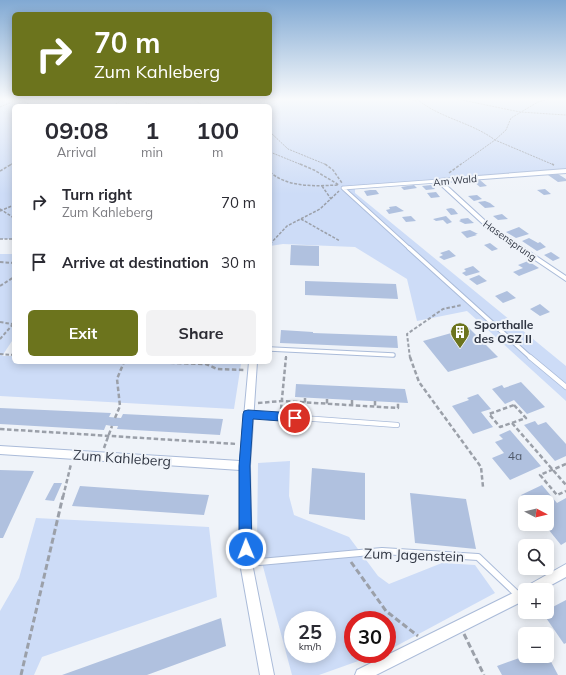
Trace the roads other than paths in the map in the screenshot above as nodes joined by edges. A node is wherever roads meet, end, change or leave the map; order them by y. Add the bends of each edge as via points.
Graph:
1 (564, 172) edge
2 (439, 181) junction
3 (566, 278) edge
4 (272, 349) edge
5 (393, 355) dead end
6 (253, 366) edge
7 (566, 387) edge
8 (248, 409) junction
9 (397, 425) dead end
10 (0, 450) edge
11 (245, 466) junction
12 (246, 563) junction
13 (566, 570) edge
14 (543, 583) edge
15 (518, 588) edge
16 (518, 597) edge
17 (267, 675) edge
18 (362, 675) edge

1 - 2 street, Am Wald
2 - 3 street, Hasensprung via 488,226
2 - 7 lane, Am Wald via 343,188
4 - 5 lane
6 - 8 street
8 - 9 lane via 281,417
8 - 11 street
10 - 11 street, Zum Kahleberg
11 - 12 street
12 - 15 lane, Zum Jagenstein via 382,551 478,557
12 - 17 street
13 - 14 street
16 - 18 street

